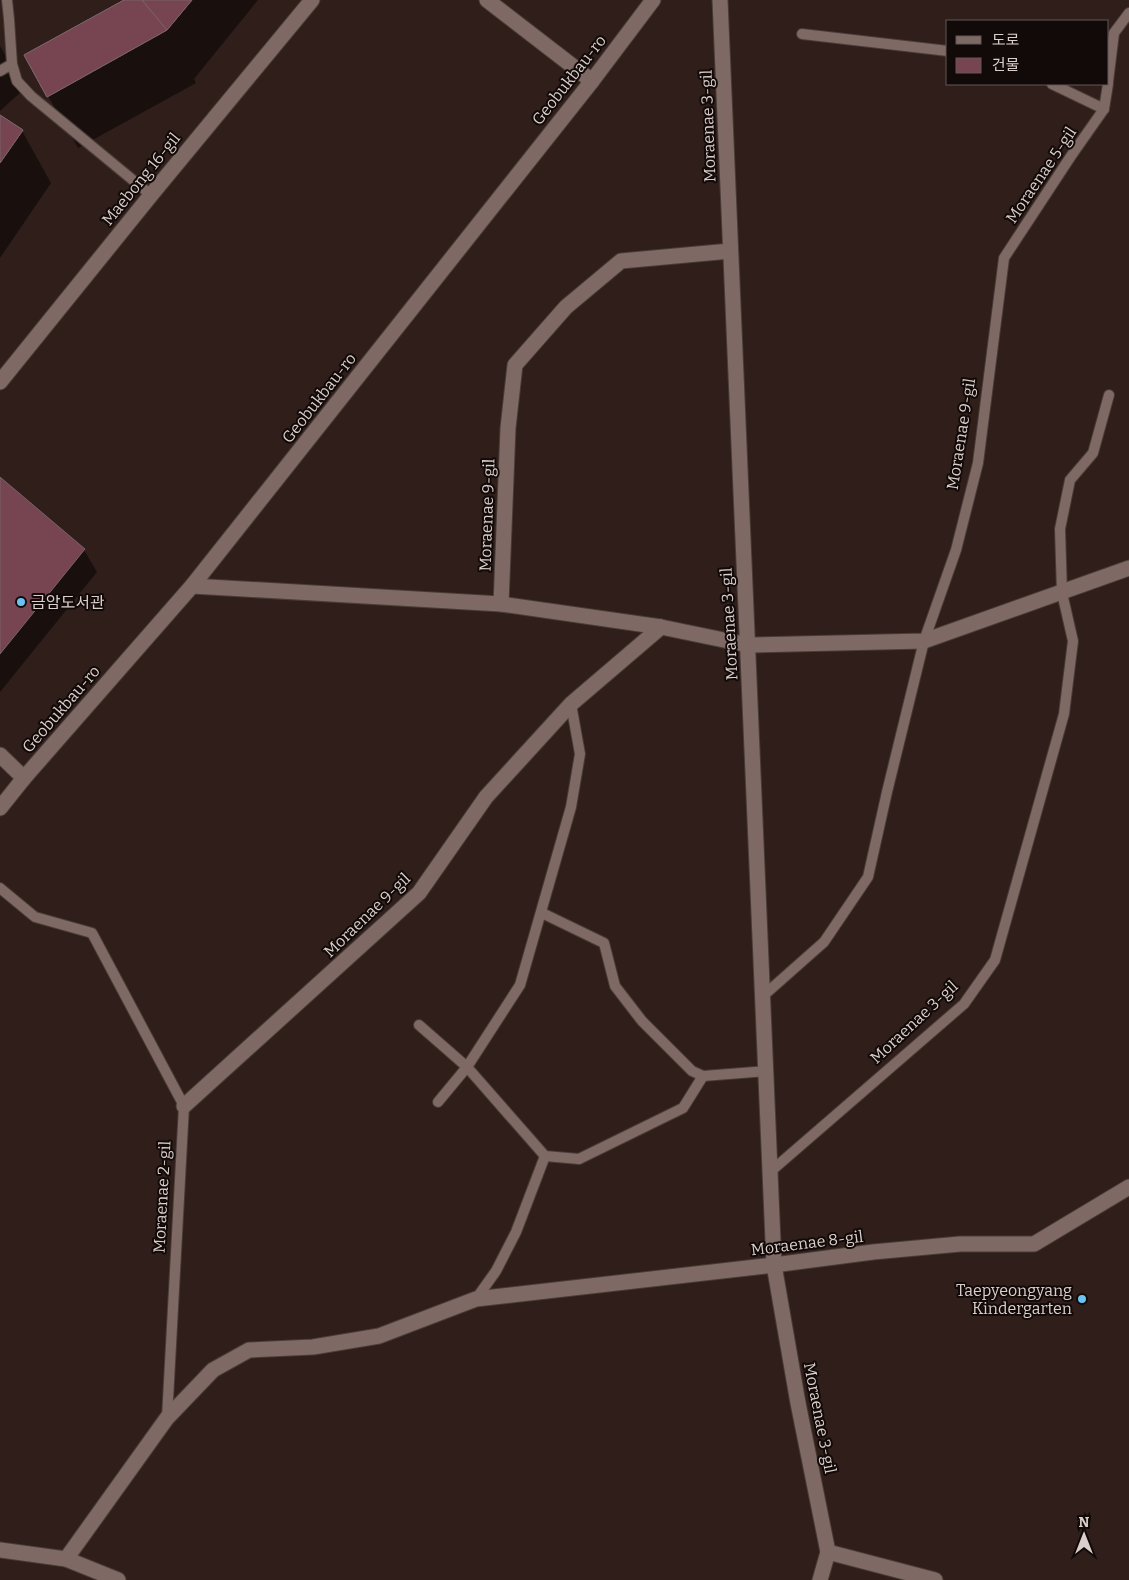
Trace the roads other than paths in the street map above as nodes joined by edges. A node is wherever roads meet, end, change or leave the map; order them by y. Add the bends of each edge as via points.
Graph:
1 (312, 0) edge
2 (487, 0) edge
3 (653, 0) edge
4 (720, 0) edge
5 (7, 1) edge
6 (1129, 13) edge
7 (802, 34) dead end
8 (946, 51) edge
9 (12, 64) junction
10 (0, 71) edge
11 (1109, 75) edge
12 (592, 80) junction
13 (1054, 85) edge
14 (1108, 85) edge
15 (1104, 108) junction
16 (151, 195) junction
17 (730, 251) junction
18 (1004, 258) joint
19 (0, 382) edge
20 (1109, 395) dead end
21 (1129, 568) edge
22 (192, 586) junction
23 (1062, 593) junction
24 (501, 604) junction
25 (661, 627) junction
26 (924, 641) junction
27 (748, 645) junction
28 (571, 704) junction
29 (0, 755) edge
30 (24, 778) junction
31 (0, 808) edge
32 (0, 888) edge
33 (542, 913) junction
34 (763, 996) junction
35 (419, 1025) dead end
36 (467, 1067) junction
37 (766, 1071) junction
38 (704, 1076) junction
39 (438, 1102) dead end
40 (184, 1106) junction
41 (545, 1156) junction
42 (770, 1172) junction
43 (1129, 1187) edge
44 (774, 1265) junction
45 (476, 1299) junction
46 (167, 1418) junction
47 (0, 1550) edge
48 (828, 1552) junction
49 (66, 1559) junction
50 (118, 1580) edge
51 (820, 1580) edge
52 (935, 1580) edge

1 - 16 street, Maebong 16-gil
2 - 12 street
3 - 12 street, Geobukbau-ro
4 - 17 street, Moraenae 3-gil
5 - 9 lane
6 - 11 lane, Moraenae 5-gil via 1114,33
7 - 8 lane
9 - 10 lane
9 - 16 lane via 17,80 31,96
12 - 22 street, Geobukbau-ro
13 - 15 lane
14 - 15 lane, Moraenae 5-gil
15 - 18 lane, Moraenae 5-gil
16 - 19 street, Maebong 16-gil
17 - 24 street, Moraenae 9-gil via 621,261 566,307 515,365 508,428
17 - 27 street, Moraenae 3-gil
18 - 26 lane, Moraenae 9-gil via 978,463 956,550
20 - 23 lane via 1093,453 1070,480 1060,529
21 - 23 street
22 - 24 street
22 - 30 street, Geobukbau-ro
23 - 26 street
23 - 42 lane, Moraenae 3-gil via 1073,641 1064,714 995,960 964,1004
24 - 25 street
25 - 27 street
25 - 28 street, Moraenae 9-gil
26 - 27 street
26 - 34 lane via 868,877 824,942
27 - 34 street, Moraenae 3-gil
28 - 33 lane via 580,754 571,807
28 - 40 street, Moraenae 9-gil via 486,797 419,893
29 - 30 street
30 - 31 street, Geobukbau-ro
32 - 40 lane via 35,917 92,932
33 - 36 lane via 520,985
33 - 38 lane via 604,943 615,986 642,1021 692,1071
34 - 37 street, Moraenae 3-gil
35 - 36 lane
36 - 39 lane
36 - 41 lane
37 - 38 lane
37 - 42 street, Moraenae 3-gil
38 - 41 lane via 682,1108 579,1159
40 - 46 lane, Moraenae 2-gil
41 - 45 lane via 516,1232 496,1272
42 - 44 street, Moraenae 3-gil
43 - 44 street, Moraenae 8-gil via 1034,1244 960,1244
44 - 45 street, Moraenae 8-gil
44 - 48 street, Moraenae 3-gil
45 - 46 street, Moraenae 8-gil via 379,1336 313,1347 248,1350 212,1370
46 - 49 street
47 - 49 street
48 - 51 street, Moraenae 3-gil
48 - 52 street
49 - 50 street

